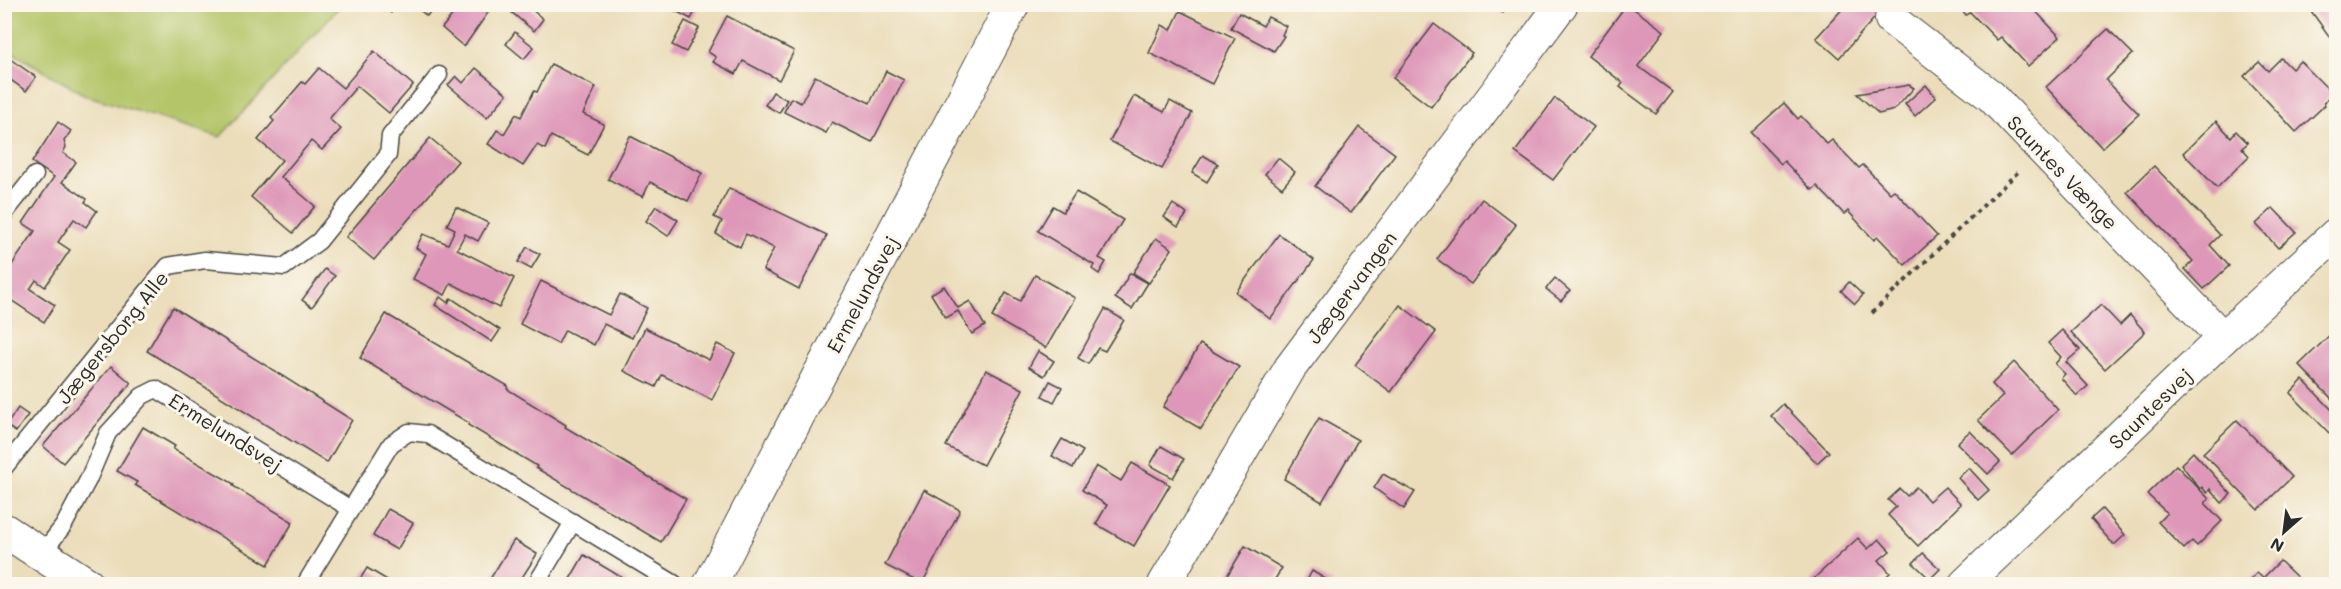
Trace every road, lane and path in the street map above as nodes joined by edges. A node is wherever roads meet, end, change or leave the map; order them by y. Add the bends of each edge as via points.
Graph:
1 (1013, 4) edge
2 (1562, 4) edge
3 (1891, 19) dead end
4 (439, 75) dead end
5 (2042, 149) junction
6 (34, 175) dead end
7 (4, 214) edge
8 (2337, 234) edge
9 (1872, 313) dead end
10 (2223, 338) junction
11 (4, 468) edge
12 (349, 508) junction
13 (573, 522) junction
14 (4, 530) edge
15 (41, 555) junction
16 (87, 585) edge
17 (305, 585) edge
18 (536, 585) edge
19 (675, 585) edge
20 (710, 585) edge
21 (1164, 585) edge
22 (1965, 585) edge

1 - 20 street, Ermelundsvej
2 - 21 street, Jægervangen via 1290,368
3 - 5 street, Sauntes Vænge via 1991,96
4 - 11 lane, Jægersborg Alle via 390,136 388,155 319,241 284,267 205,260 168,266
5 - 9 path
5 - 10 street, Sauntes Vænge
6 - 7 lane
8 - 10 street, Sauntesvej
10 - 22 street, Sauntesvej
12 - 13 lane via 391,444 409,432 427,434
12 - 15 lane, Ermelundsvej via 156,389 142,396 108,433 64,525
12 - 17 lane
13 - 18 lane
13 - 19 lane
14 - 15 street
15 - 16 street

